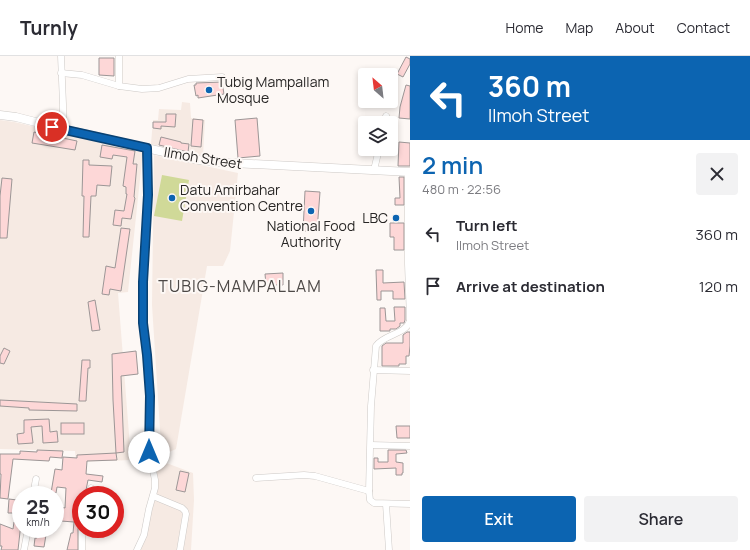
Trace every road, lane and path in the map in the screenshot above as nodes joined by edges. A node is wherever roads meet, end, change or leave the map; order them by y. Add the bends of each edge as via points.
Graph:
1 (61, 56) edge
2 (119, 56) edge
3 (62, 72) junction
4 (222, 77) dead end
5 (119, 86) junction
6 (0, 115) edge
7 (63, 129) junction
8 (147, 148) junction
9 (377, 156) edge
10 (374, 170) junction
11 (409, 172) edge
12 (410, 314) edge
13 (410, 321) edge
14 (374, 370) junction
15 (410, 371) edge
16 (370, 445) junction
17 (410, 446) edge
18 (256, 478) dead end
19 (36, 479) dead end
20 (35, 486) edge
21 (369, 491) junction
22 (153, 496) junction
23 (386, 504) junction
24 (410, 504) edge
25 (26, 538) edge
26 (82, 538) edge
27 (24, 550) edge
28 (82, 550) edge
29 (137, 550) edge
30 (180, 550) edge
31 (389, 550) edge

1 - 3 street
2 - 5 street
3 - 5 street
3 - 7 street
4 - 5 street via 188,79 151,89
6 - 7 street, Ilmoh Street
7 - 8 street, Ilmoh Street
8 - 10 street, Ilmoh Street via 214,162
8 - 22 street via 148,195 143,323 150,396 149,452 155,480
9 - 10 street
10 - 11 street, Ilmoh Street
11 - 12 street
12 - 13 street
13 - 14 street via 404,329 377,344
14 - 15 street
14 - 16 street
16 - 17 street
16 - 21 street
18 - 21 street via 315,476
19 - 20 street
21 - 23 street via 371,502
22 - 29 street via 144,535
22 - 30 street via 185,510
23 - 24 street
23 - 31 street
25 - 27 street
26 - 28 street

